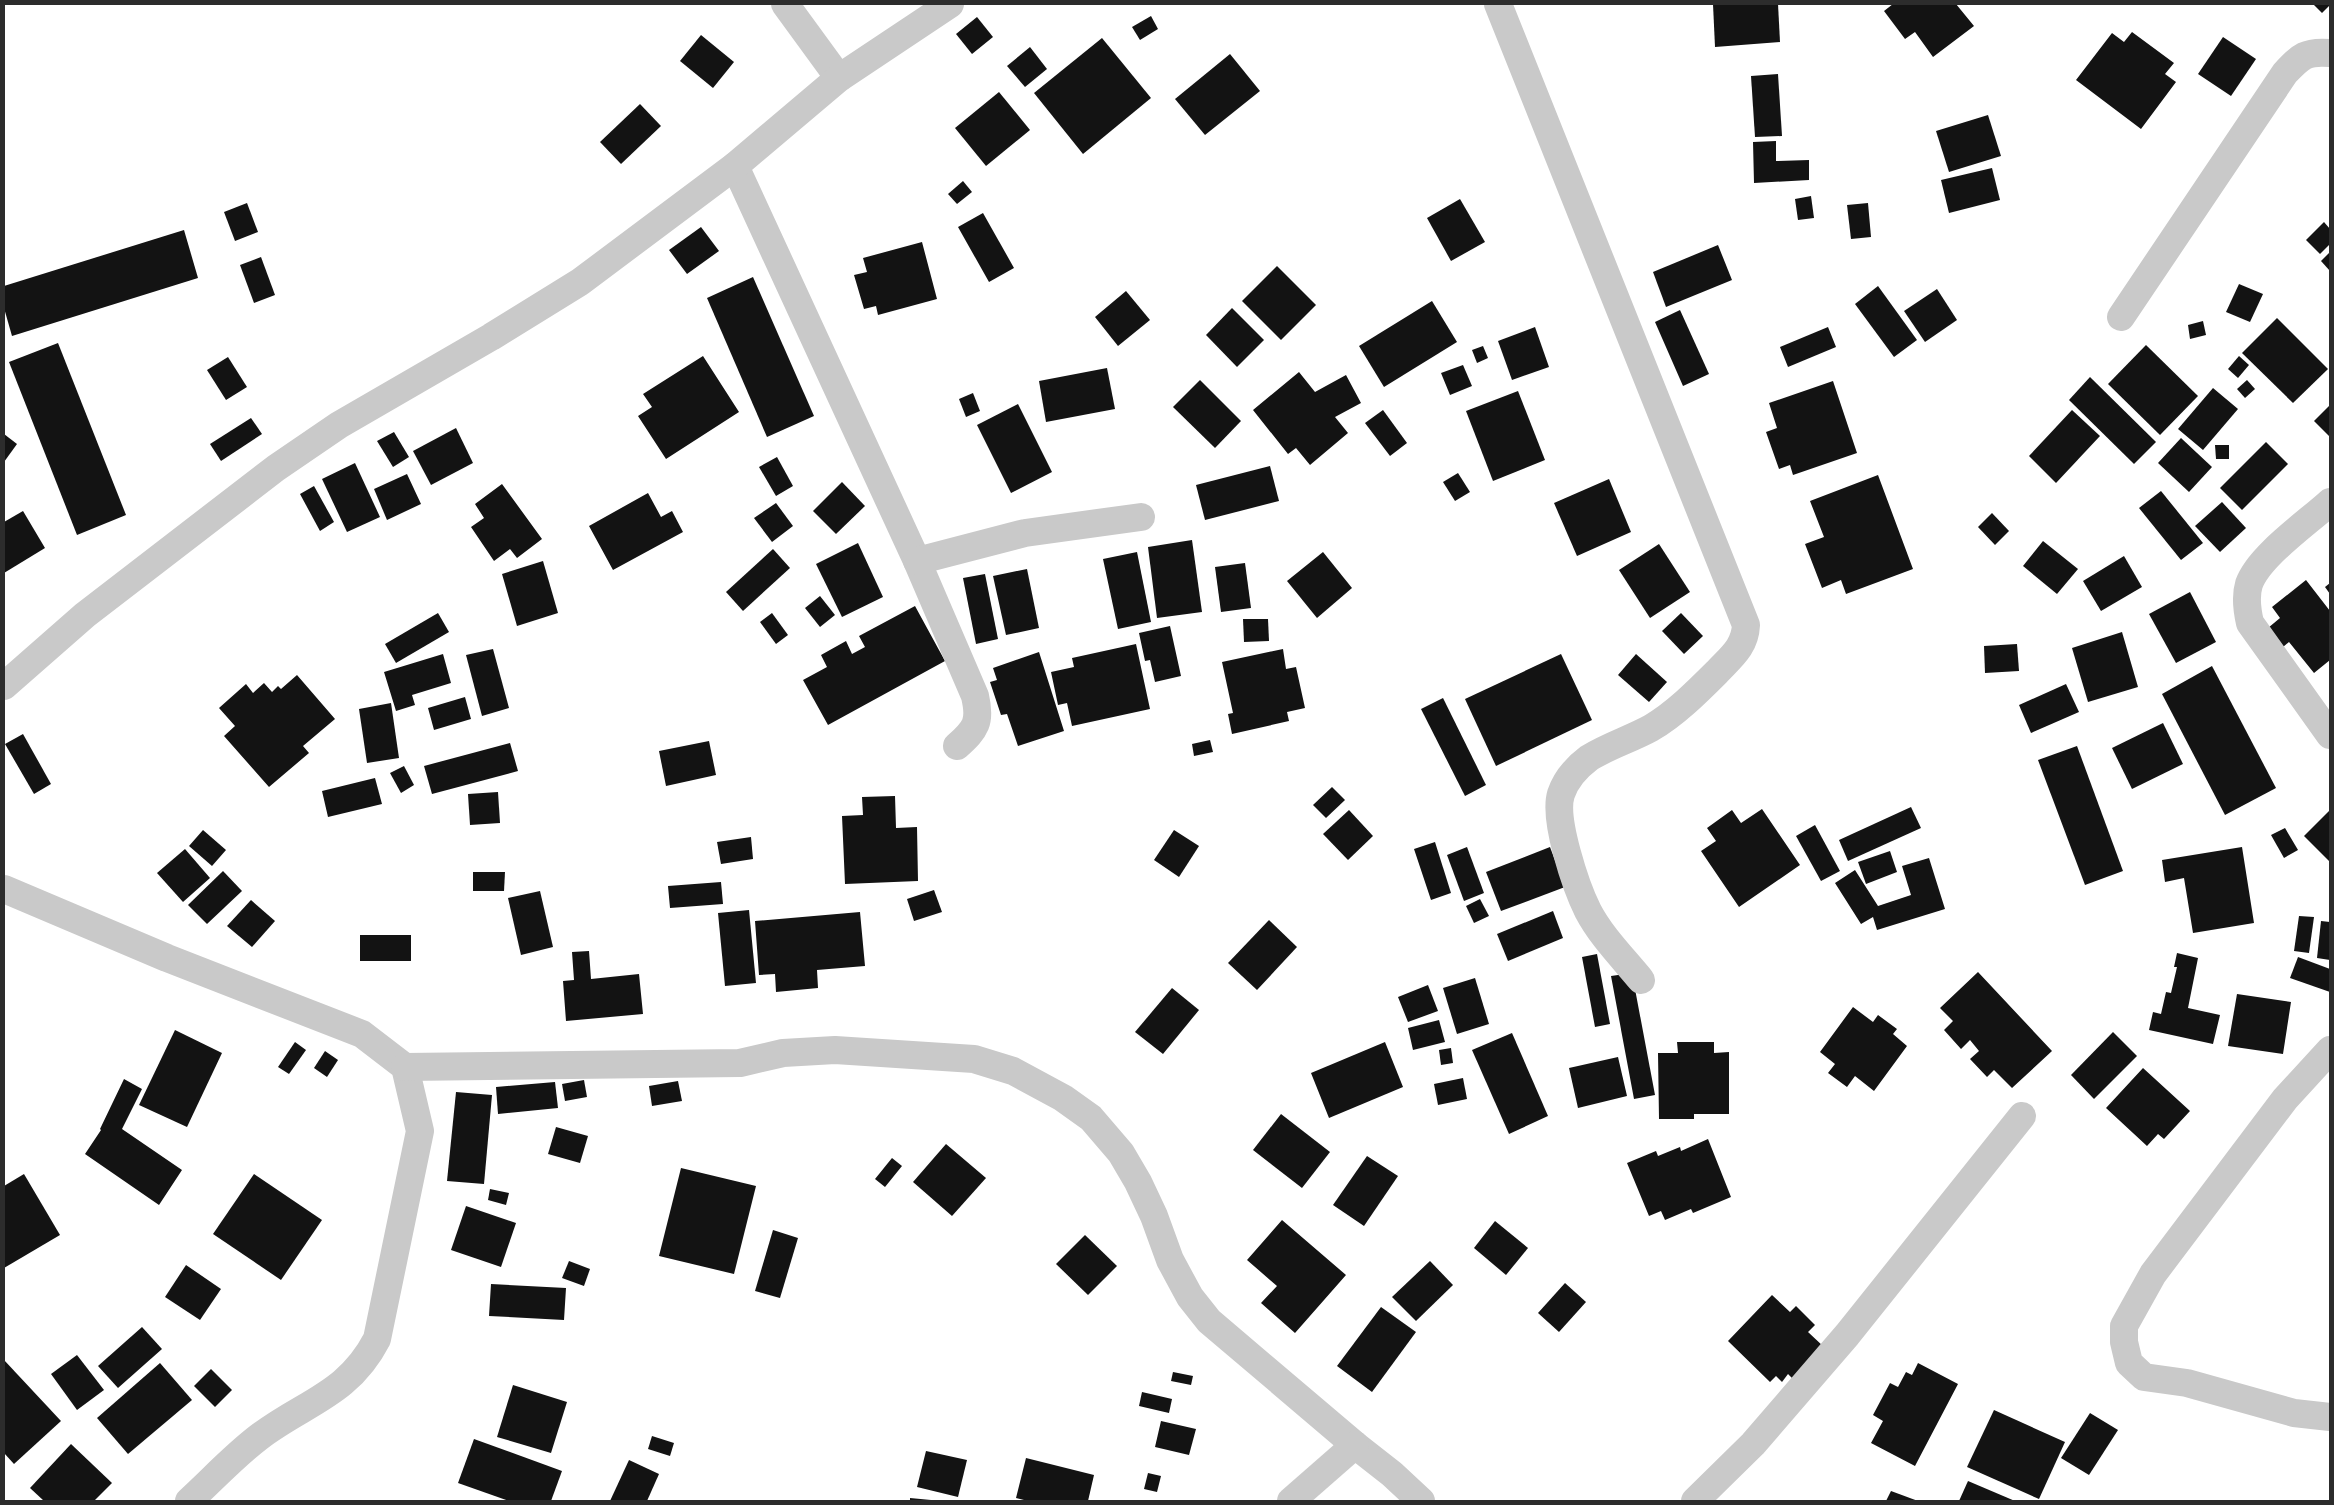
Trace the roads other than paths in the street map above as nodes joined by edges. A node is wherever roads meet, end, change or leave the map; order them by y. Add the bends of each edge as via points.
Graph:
1 (785, 4) edge
2 (950, 4) edge
3 (1498, 4) edge
4 (2330, 53) edge
5 (839, 78) junction
6 (735, 166) junction
7 (2121, 317) dead end
8 (2330, 502) edge
9 (1141, 517) dead end
10 (917, 561) junction
11 (4, 686) edge
12 (2330, 735) edge
13 (957, 746) dead end
14 (4, 889) edge
15 (1642, 980) dead end
16 (2330, 1050) edge
17 (405, 1067) junction
18 (2022, 1116) dead end
19 (2330, 1416) edge
20 (1355, 1445) junction
21 (189, 1501) edge
22 (1291, 1501) edge
23 (1421, 1501) edge
24 (1694, 1501) edge

1 - 5 street
2 - 5 street
3 - 15 street via 1746,625 1743,645 1702,688 1651,728 1590,758 1568,778 1561,795 1559,811 1565,842 1581,894 1602,931
4 - 7 street via 2301,56 2285,73
5 - 6 street
6 - 10 street
6 - 11 street via 580,282 338,425 276,468 86,615
8 - 12 street via 2256,570 2246,604 2250,623
9 - 10 street via 1025,533
10 - 13 street via 975,696 978,716 975,726
14 - 17 street via 167,958 362,1034
16 - 19 street via 2285,1099 2153,1274 2124,1326 2129,1363 2144,1377 2188,1383 2294,1413
17 - 20 street via 740,1063 783,1053 835,1050 974,1058 1013,1071 1063,1098 1091,1118 1121,1153 1138,1182 1170,1260 1190,1297 1209,1321
17 - 21 street via 420,1131 376,1339 350,1378 258,1437
18 - 24 street via 1847,1335 1753,1444
20 - 22 street
20 - 23 street

